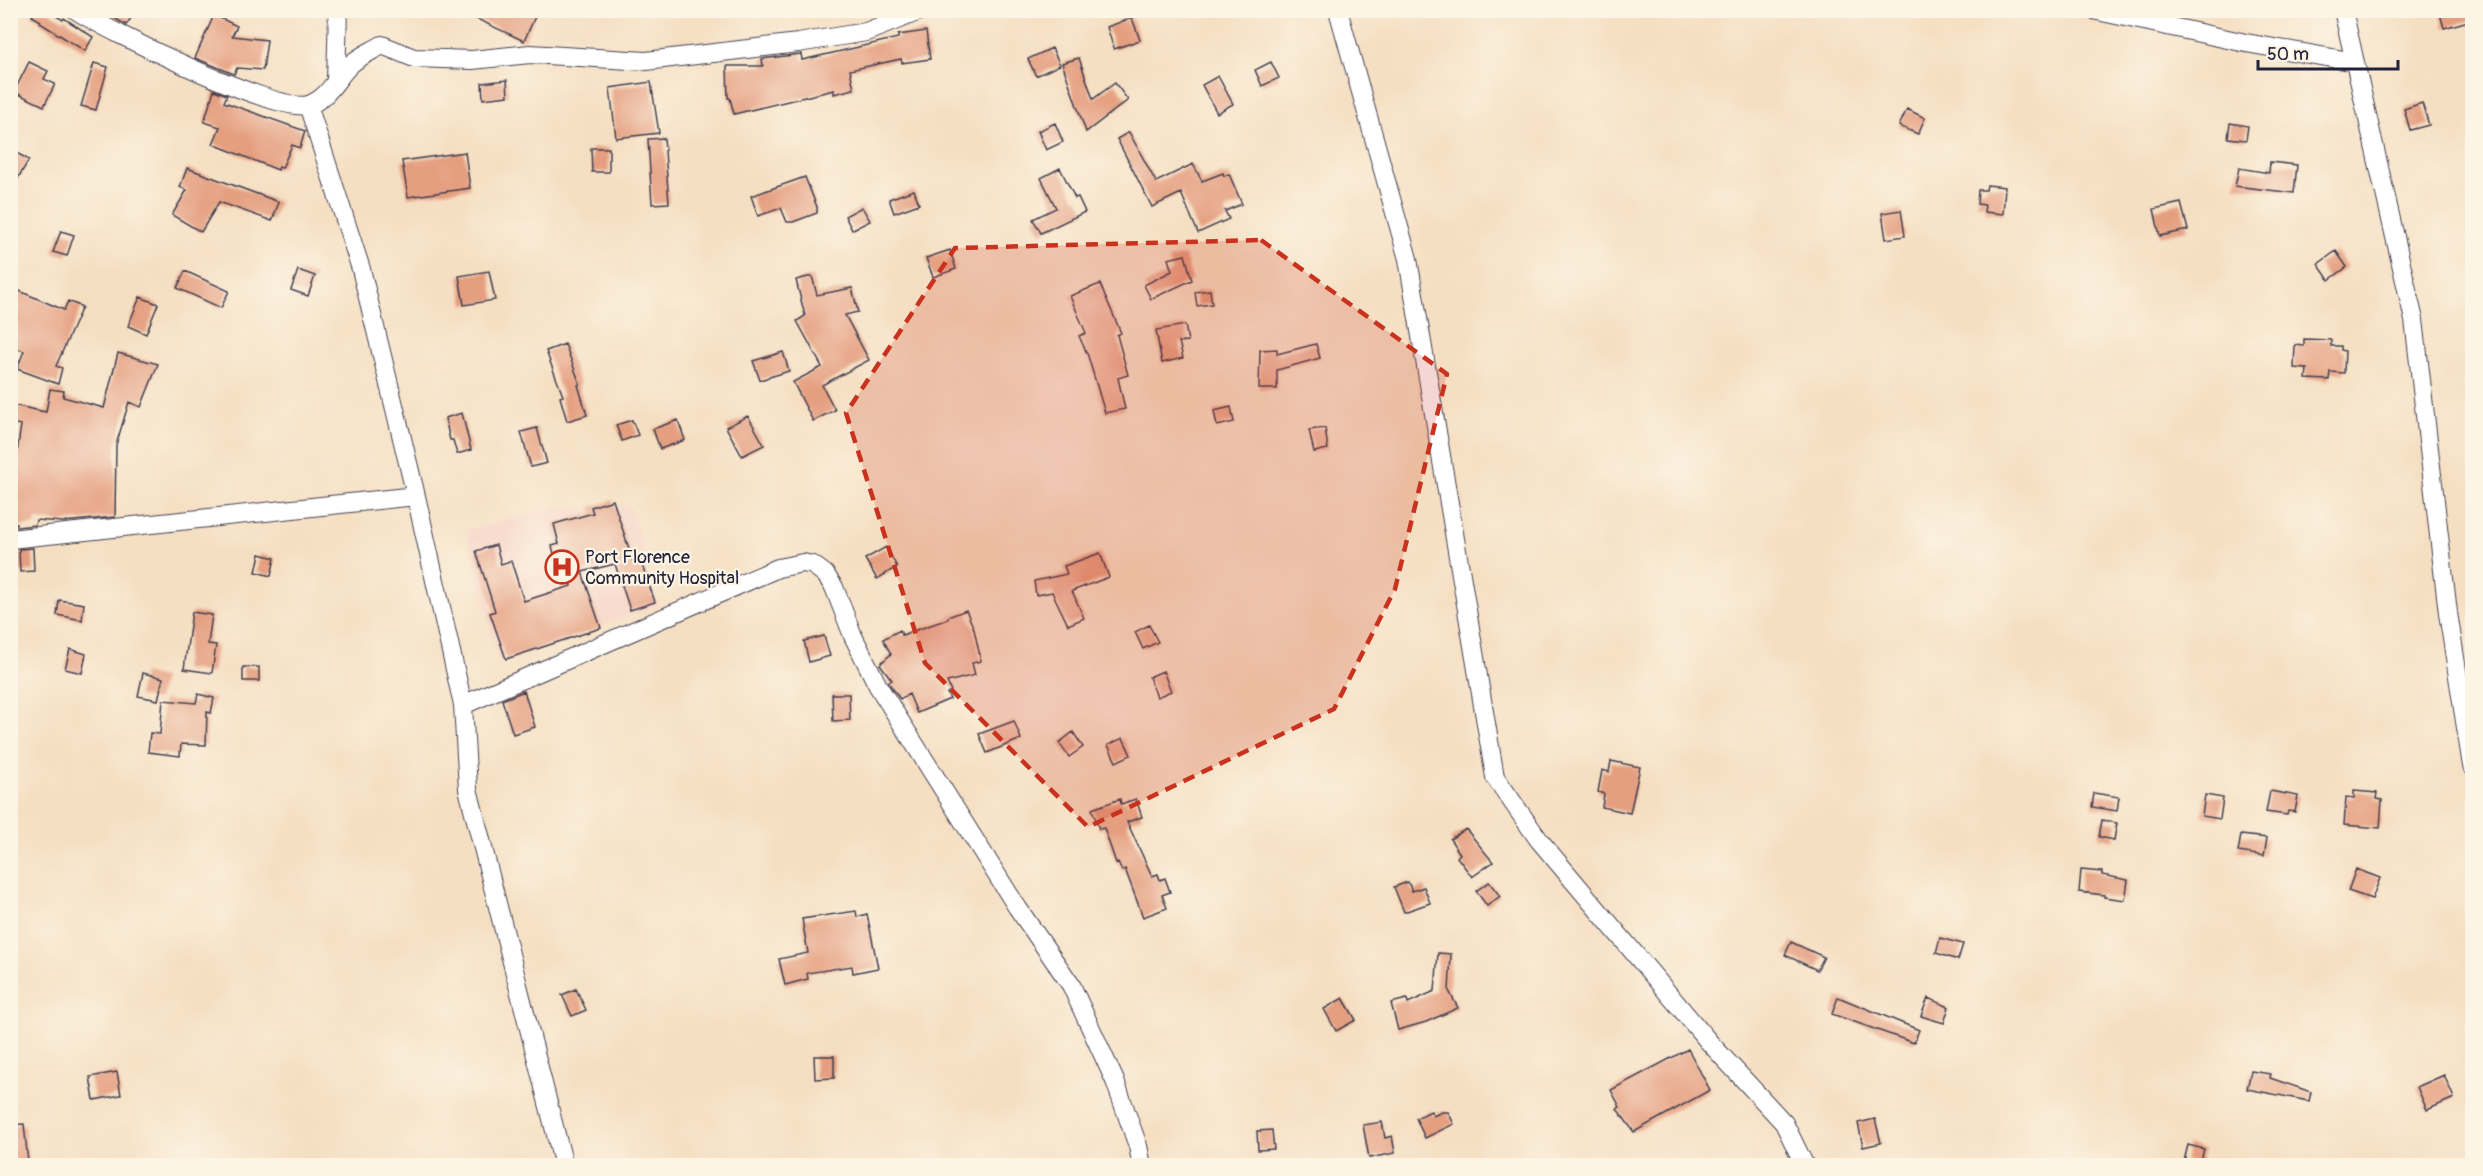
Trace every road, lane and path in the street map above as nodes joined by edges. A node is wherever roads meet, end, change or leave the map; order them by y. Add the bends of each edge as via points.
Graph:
1 (76, 10) edge
2 (338, 10) edge
3 (922, 10) edge
4 (1338, 10) edge
5 (2093, 10) edge
6 (2343, 10) edge
7 (2355, 62) junction
8 (336, 81) junction
9 (308, 105) junction
10 (416, 496) junction
11 (10, 539) edge
12 (2465, 666) edge
13 (463, 705) junction
14 (2472, 766) edge
15 (564, 1166) edge
16 (1142, 1166) edge
17 (1805, 1166) edge

1 - 9 street via 115,33 210,76 286,105
2 - 8 street
3 - 8 street via 866,32 646,62 530,54 471,60 414,58 382,45 351,63
4 - 17 street via 1408,259 1495,777 1554,857 1709,1042 1784,1123
5 - 7 street
6 - 7 street
7 - 12 street via 2414,320 2448,613
8 - 9 street via 322,97
9 - 10 street via 361,269
10 - 11 street
10 - 13 street
12 - 14 street
13 - 15 street via 468,789
13 - 16 street via 778,568 802,563 825,574 878,686 1071,986 1115,1081

